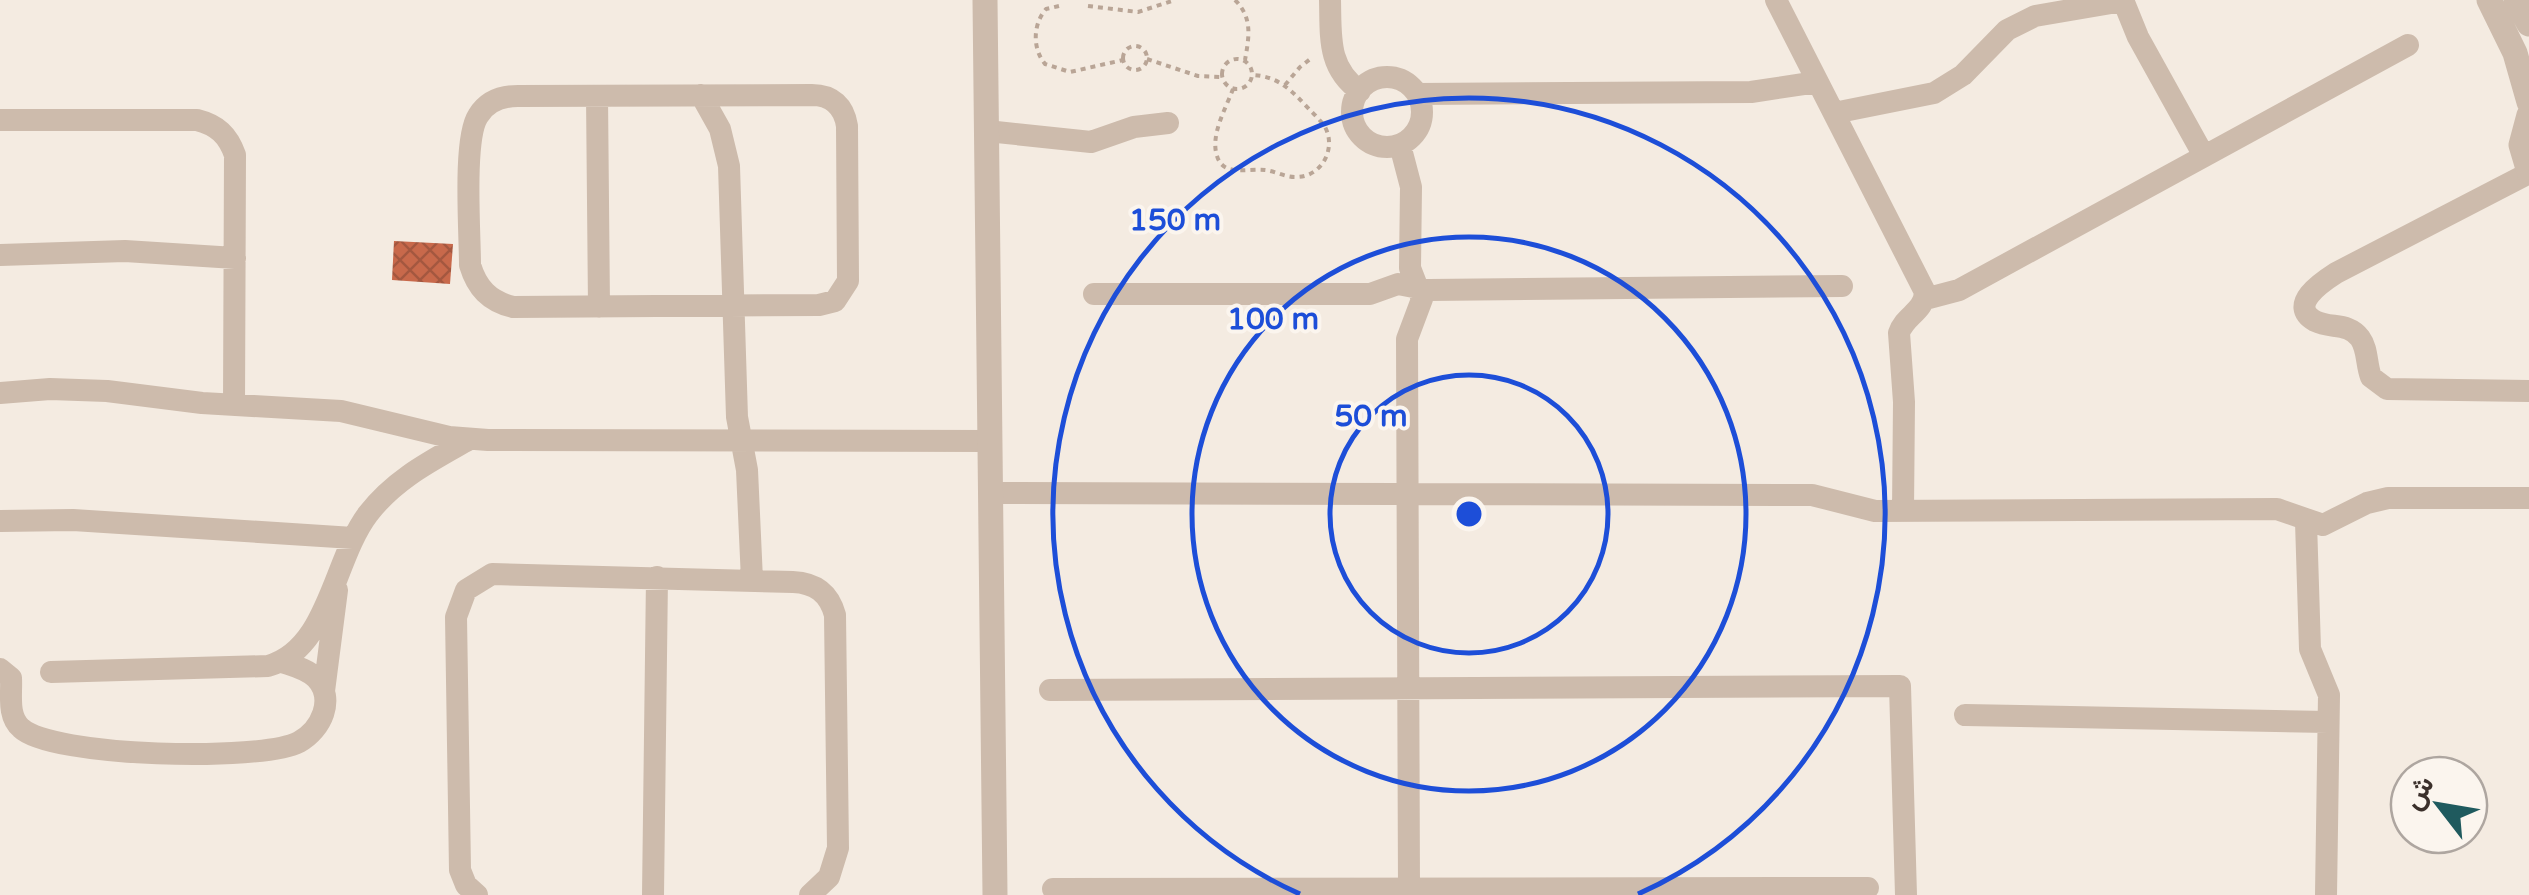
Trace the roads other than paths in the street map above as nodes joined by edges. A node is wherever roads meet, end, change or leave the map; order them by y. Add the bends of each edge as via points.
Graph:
1 (985, 0) edge
2 (1330, 0) edge
3 (1776, 0) edge
4 (2488, 0) edge
5 (2516, 0) edge
6 (2123, 1) edge
7 (2529, 24) edge
8 (2408, 45) dead end
9 (1817, 82) junction
10 (1360, 91) junction
11 (1417, 94) junction
12 (701, 95) junction
13 (597, 96) junction
14 (2529, 102) edge
15 (1834, 114) junction
16 (2529, 115) edge
17 (0, 120) edge
18 (1168, 122) dead end
19 (987, 130) junction
20 (1400, 145) junction
21 (2204, 156) junction
22 (2529, 172) edge
23 (0, 256) edge
24 (235, 258) junction
25 (1842, 286) dead end
26 (1418, 289) junction
27 (1094, 294) dead end
28 (1924, 299) junction
29 (733, 306) junction
30 (599, 307) junction
31 (2529, 391) edge
32 (0, 393) edge
33 (234, 405) junction
34 (468, 440) junction
35 (741, 440) junction
36 (991, 440) junction
37 (991, 494) junction
38 (1406, 494) junction
39 (2529, 498) edge
40 (1903, 511) junction
41 (0, 521) edge
42 (2306, 522) junction
43 (353, 538) junction
44 (338, 573) junction
45 (658, 577) junction
46 (752, 580) junction
47 (282, 662) junction
48 (0, 669) edge
49 (51, 672) dead end
50 (1050, 690) dead end
51 (1409, 690) junction
52 (324, 691) junction
53 (1966, 715) dead end
54 (2328, 722) junction
55 (1409, 888) junction
56 (1868, 888) dead end
57 (1054, 889) dead end
58 (477, 895) edge
59 (653, 895) edge
60 (810, 895) edge
61 (995, 895) edge
62 (1906, 895) edge
63 (2326, 895) edge

1 - 19 street
2 - 10 street via 1331,50 1344,78
3 - 9 street
4 - 14 street via 2515,53
5 - 7 street
6 - 15 street via 2035,16 2008,30 1934,94
6 - 21 street
8 - 21 street
9 - 11 street via 1751,92
9 - 15 street
10 - 11 street via 1389,78
10 - 20 street via 1352,108 1359,133 1373,144
11 - 20 street via 1422,119
12 - 13 street
12 - 29 street via 720,129 729,166
12 - 29 street via 820,95 839,106 847,126 848,281 841,296 819,305
13 - 30 street
13 - 30 street via 508,96 481,110 471,136 470,264 480,288 500,304
15 - 28 street
16 - 22 street via 2521,145
17 - 24 street via 197,120 217,128 235,155
18 - 19 street via 1091,142
19 - 36 street
20 - 26 street via 1410,187 1410,268
21 - 28 street via 1959,290
22 - 31 street via 2336,273 2305,301 2316,321 2357,334 2371,377 2388,390
23 - 24 street via 125,251
24 - 33 street
25 - 26 street
26 - 27 street via 1398,284 1370,294
26 - 38 street via 1421,305 1407,339
28 - 40 street via 1899,333
29 - 30 street
29 - 35 street
32 - 33 street via 107,391
33 - 34 street via 341,411
34 - 35 street
34 - 43 street via 393,486
35 - 36 street
35 - 46 street
36 - 37 street
37 - 38 street
37 - 61 street
38 - 40 street via 1812,495 1864,510
38 - 51 street
39 - 42 street via 2388,498 2331,523
40 - 42 street via 2277,509
41 - 43 street
42 - 54 street via 2310,648 2329,695
43 - 44 street
44 - 47 street via 307,641
44 - 52 street
45 - 46 street
45 - 58 street via 492,574 461,598 459,861 462,878
45 - 59 street
46 - 60 street via 813,585 835,615 838,848 828,877
47 - 49 street
47 - 52 street via 309,672
48 - 52 street via 11,678 12,710 21,729 112,751 287,747 320,722
50 - 51 street
51 - 55 street
51 - 62 street via 1900,686
53 - 54 street
54 - 63 street
55 - 56 street
55 - 57 street

